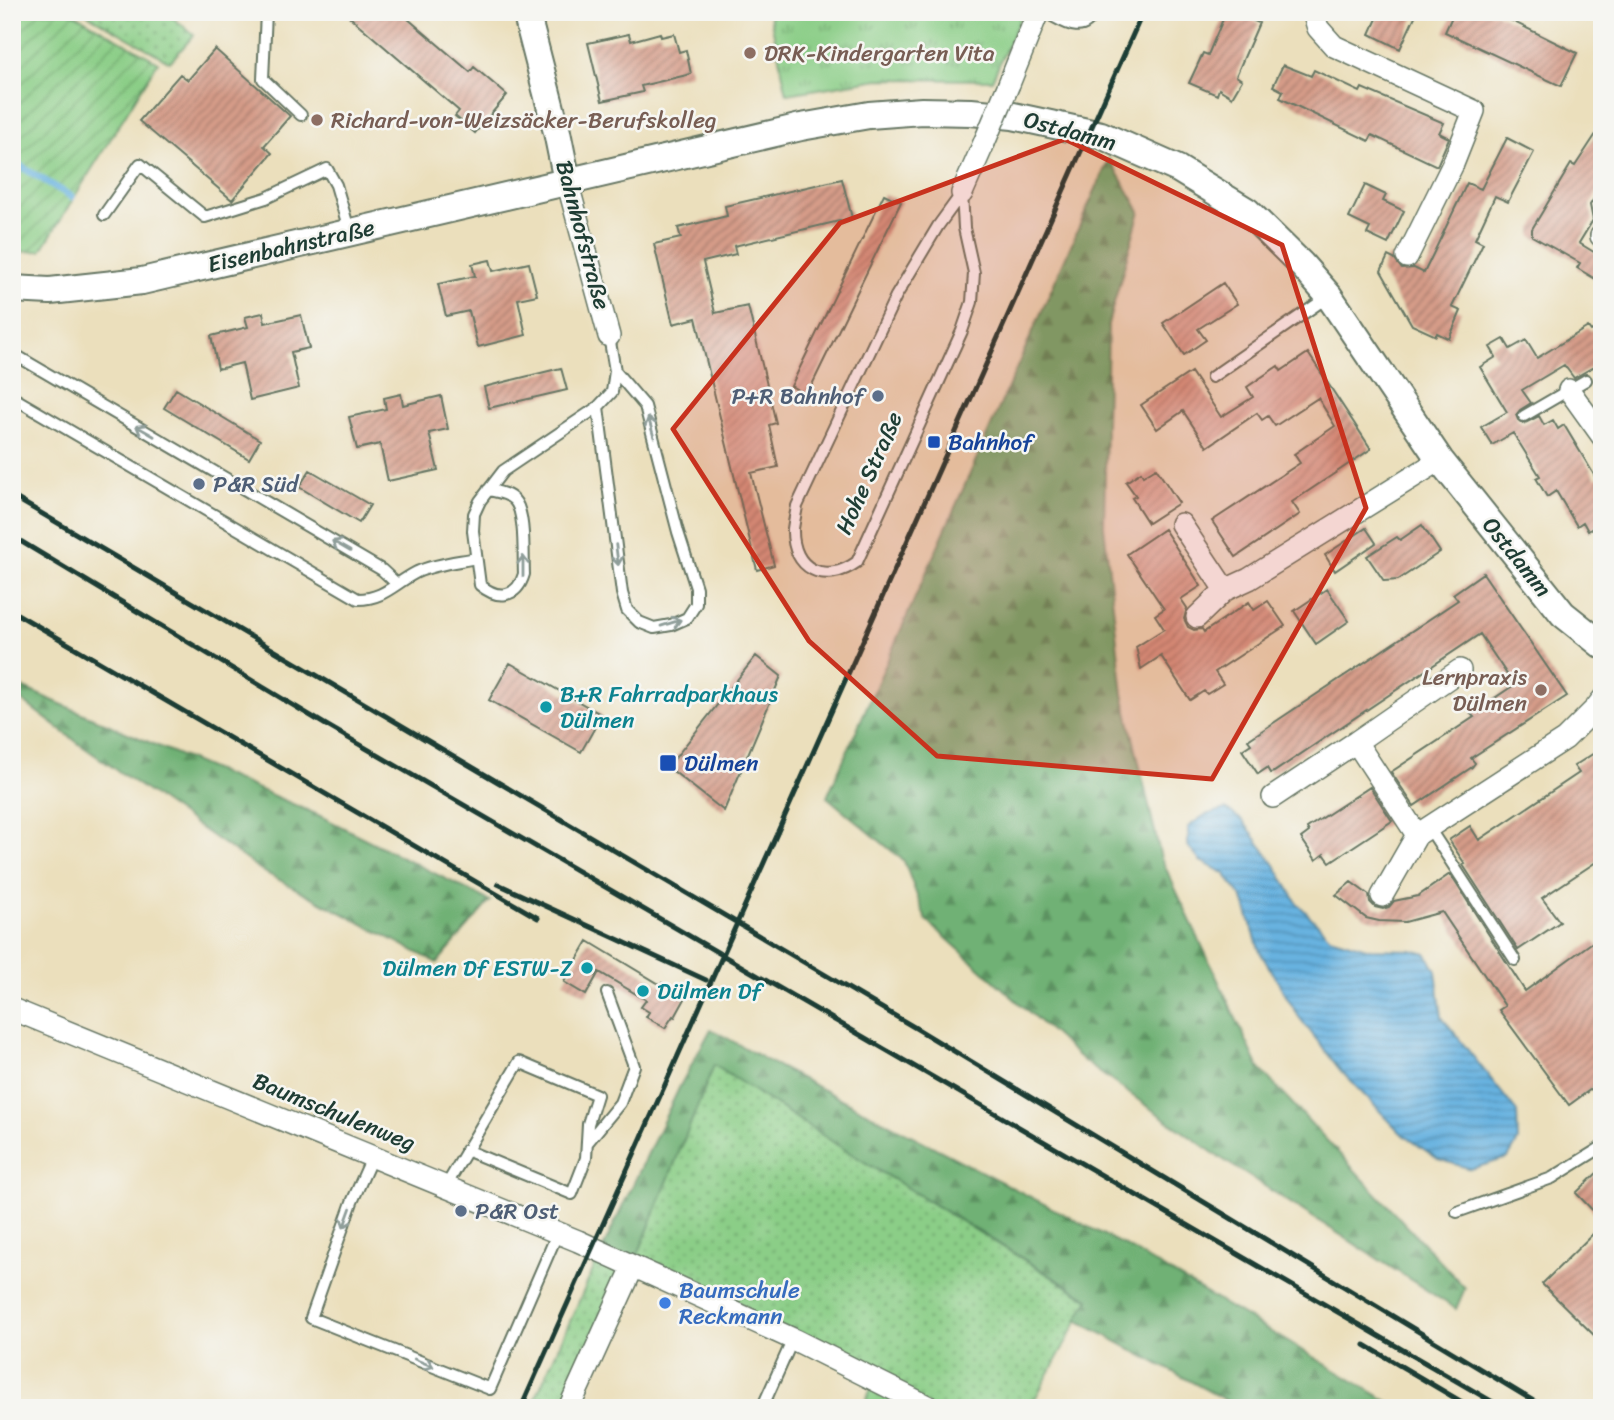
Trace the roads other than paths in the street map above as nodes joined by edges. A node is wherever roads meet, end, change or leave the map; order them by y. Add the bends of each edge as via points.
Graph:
1 (266, 12) edge
2 (526, 12) edge
3 (1038, 12) edge
4 (1045, 12) edge
5 (1094, 12) edge
6 (1313, 12) edge
7 (301, 115) dead end
8 (567, 181) junction
9 (962, 193) junction
10 (104, 215) dead end
11 (350, 233) junction
12 (1407, 257) dead end
13 (12, 289) edge
14 (1329, 296) junction
15 (609, 335) joint
16 (12, 353) edge
17 (615, 371) junction
18 (1212, 377) dead end
19 (1578, 385) joint
20 (12, 397) edge
21 (598, 407) junction
22 (1524, 415) dead end
23 (1602, 436) edge
24 (1440, 460) junction
25 (488, 490) junction
26 (1181, 524) dead end
27 (476, 558) junction
28 (397, 584) junction
29 (1225, 590) junction
30 (1197, 617) dead end
31 (1602, 645) edge
32 (1460, 670) dead end
33 (1600, 710) edge
34 (1356, 742) junction
35 (1273, 797) dead end
36 (1423, 831) junction
37 (1382, 896) dead end
38 (1515, 960) dead end
39 (607, 993) dead end
40 (12, 1009) edge
41 (587, 1143) junction
42 (1602, 1147) edge
43 (467, 1150) junction
44 (373, 1155) junction
45 (446, 1186) junction
46 (1457, 1212) dead end
47 (558, 1232) junction
48 (633, 1267) junction
49 (793, 1339) junction
50 (569, 1408) edge
51 (762, 1408) edge
52 (931, 1408) edge

1 - 7 lane via 263,79
2 - 8 street, Bahnhofstraße
3 - 9 street, Hohe Straße, bridge
4 - 5 lane via 1076,26 1090,22
6 - 12 street via 1318,27 1334,46 1474,111
8 - 11 street, Eisenbahnstraße
8 - 14 street, Ostdamm via 801,127 869,116 922,111 1013,116 1101,135 1178,169 1247,211
8 - 15 street, Bahnhofstraße
9 - 9 lane, Hohe Straße via 896,296 800,498 793,530 797,551 807,568 835,574 857,562 962,331 972,302 974,272
10 - 11 lane via 140,164 205,216 266,198 327,169
11 - 13 street, Eisenbahnstraße via 142,281 72,289
14 - 18 lane
14 - 24 street, Ostdamm
15 - 17 lane
28 -> 16 lane via 382,570
17 - 21 lane via 612,392
21 -> 17 lane via 626,610 654,628 671,625 687,618 696,604 696,588 645,406
19 - 22 lane
19 - 23 street
20 - 28 lane via 358,599 374,599
21 - 25 lane via 503,471
24 - 29 street
24 - 31 street, Ostdamm via 1563,614
25 - 27 lane via 474,514
27 -> 25 lane via 480,585 490,593 512,592 521,584 520,509 513,499
26 - 29 street
27 - 28 lane via 419,571
29 - 30 street
32 - 34 street
33 - 36 street via 1565,739
34 - 35 street
34 - 36 street
36 - 37 street
36 - 38 lane
39 - 41 lane via 634,1066 620,1103
40 - 44 street, Baumschulenweg
41 - 43 lane via 572,1194
41 - 43 lane via 597,1095 519,1062
42 - 46 lane via 1552,1178
43 - 45 lane
44 - 45 street, Baumschulenweg
44 -> 47 lane via 311,1318 490,1389
45 - 47 street, Baumschulenweg
47 - 48 street, Baumschulenweg
48 - 49 street, Baumschulenweg
48 - 50 street
49 - 51 lane
49 - 52 street, Baumschulenweg

